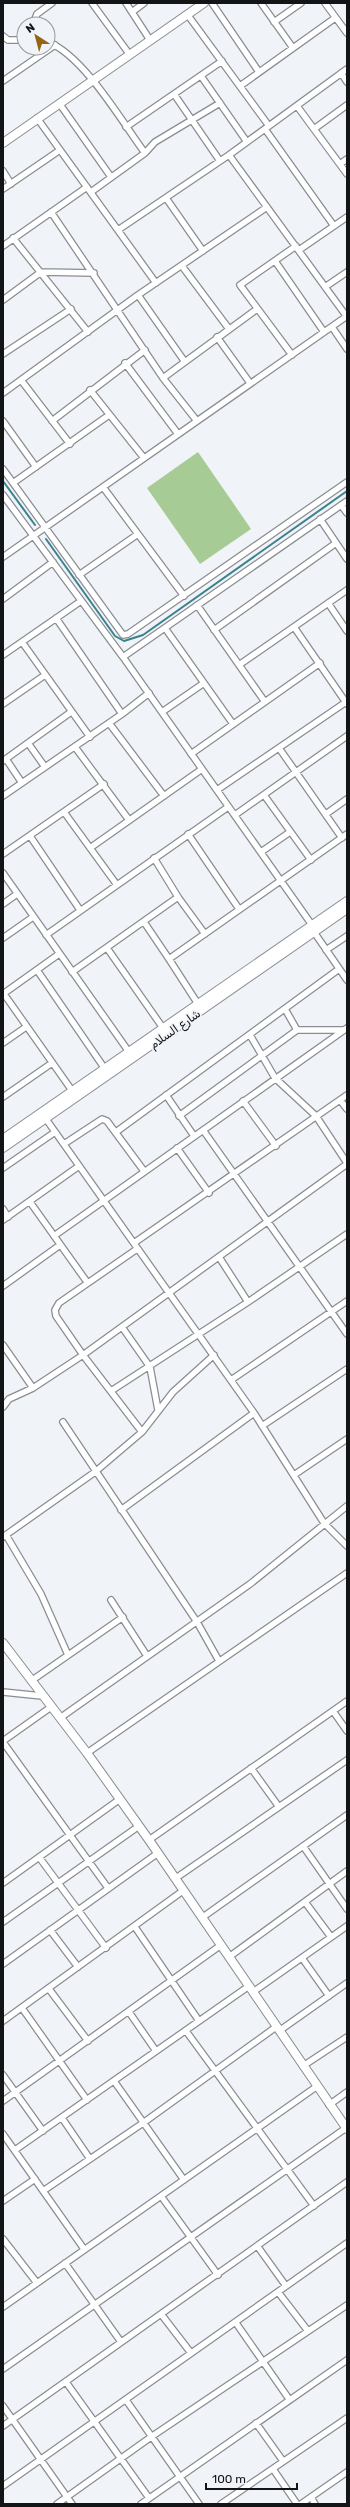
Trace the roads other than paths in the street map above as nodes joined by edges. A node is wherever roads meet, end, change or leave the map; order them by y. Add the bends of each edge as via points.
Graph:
1 (52, 3) edge
2 (92, 3) edge
3 (126, 3) edge
4 (144, 3) edge
5 (204, 3) edge
6 (212, 3) edge
7 (261, 3) edge
8 (301, 3) edge
9 (325, 3) edge
10 (132, 12) junction
11 (187, 14) junction
12 (36, 16) edge
13 (335, 18) junction
14 (274, 22) junction
15 (347, 33) edge
16 (3, 36) edge
17 (16, 40) edge
18 (150, 40) junction
19 (56, 46) edge
20 (292, 48) junction
21 (130, 54) junction
22 (39, 56) edge
23 (222, 61) junction
24 (347, 69) edge
25 (259, 72) junction
26 (341, 74) junction
27 (201, 76) junction
28 (92, 80) junction
29 (3, 81) edge
30 (347, 82) edge
31 (240, 86) junction
32 (174, 94) junction
33 (59, 103) junction
34 (220, 103) junction
35 (347, 105) edge
36 (297, 106) junction
37 (37, 118) junction
38 (192, 122) junction
39 (126, 127) junction
40 (267, 128) junction
41 (314, 129) junction
42 (247, 142) junction
43 (3, 143) edge
44 (60, 150) junction
45 (145, 153) junction
46 (228, 155) junction
47 (347, 159) edge
48 (220, 161) junction
49 (340, 164) junction
50 (3, 171) edge
51 (347, 174) edge
52 (111, 178) junction
53 (11, 184) junction
54 (87, 187) junction
55 (3, 189) edge
56 (91, 192) junction
57 (166, 198) junction
58 (267, 207) junction
59 (51, 212) junction
60 (347, 217) edge
61 (334, 226) junction
62 (118, 230) junction
63 (13, 238) junction
64 (3, 246) edge
65 (298, 248) junction
66 (203, 251) junction
67 (274, 261) junction
68 (182, 266) junction
69 (41, 272) junction
70 (347, 272) edge
71 (94, 273) junction
72 (156, 283) junction
73 (326, 287) junction
74 (138, 295) junction
75 (3, 300) edge
76 (257, 308) junction
77 (71, 309) junction
78 (119, 311) junction
79 (347, 316) edge
80 (332, 327) junction
81 (229, 329) junction
82 (88, 332) junction
83 (324, 332) junction
84 (217, 337) junction
85 (347, 349) edge
86 (145, 350) junction
87 (3, 354) edge
88 (292, 355) junction
89 (185, 362) junction
90 (125, 363) junction
91 (163, 378) junction
92 (21, 380) junction
93 (250, 383) junction
94 (90, 390) junction
95 (3, 393) edge
96 (109, 415) junction
97 (3, 421) edge
98 (52, 421) junction
99 (197, 421) junction
100 (178, 434) junction
101 (70, 444) junction
102 (144, 458) junction
103 (36, 466) junction
104 (3, 468) edge
105 (347, 482) edge
106 (13, 483) junction
107 (103, 486) junction
108 (3, 495) edge
109 (347, 501) edge
110 (341, 505) junction
111 (347, 513) edge
112 (320, 520) junction
113 (45, 527) junction
114 (138, 534) junction
115 (32, 536) junction
116 (336, 543) junction
117 (3, 557) edge
118 (347, 559) edge
119 (53, 562) junction
120 (80, 575) junction
121 (347, 590) edge
122 (184, 596) junction
123 (3, 600) edge
124 (81, 601) junction
125 (328, 603) junction
126 (196, 605) junction
127 (56, 618) junction
128 (165, 628) junction
129 (294, 628) junction
130 (214, 630) junction
131 (347, 631) edge
132 (22, 642) junction
133 (3, 655) edge
134 (123, 657) junction
135 (320, 663) junction
136 (239, 665) junction
137 (44, 675) junction
138 (204, 683) junction
139 (149, 693) junction
140 (265, 702) junction
141 (346, 703) edge
142 (3, 704) edge
143 (71, 712) junction
144 (162, 712) junction
145 (122, 714) junction
146 (109, 723) junction
147 (233, 724) junction
148 (347, 736) edge
149 (90, 737) junction
150 (28, 743) junction
151 (75, 747) junction
152 (279, 748) junction
153 (191, 754) junction
154 (4, 760) edge
155 (46, 767) junction
156 (202, 769) junction
157 (297, 772) junction
158 (22, 783) junction
159 (104, 784) junction
160 (217, 790) junction
161 (264, 795) junction
162 (3, 796) edge
163 (164, 796) junction
164 (347, 799) edge
165 (228, 807) junction
166 (64, 812) junction
167 (326, 814) junction
168 (234, 815) junction
169 (129, 820) junction
170 (290, 832) junction
171 (188, 834) junction
172 (30, 836) junction
173 (344, 836) edge
174 (90, 848) junction
175 (261, 852) junction
176 (3, 854) edge
177 (154, 858) junction
178 (311, 860) junction
179 (3, 873) edge
180 (280, 880) junction
181 (117, 885) junction
182 (17, 894) junction
183 (178, 897) junction
184 (347, 901) edge
185 (3, 904) edge
186 (239, 908) junction
187 (347, 909) edge
188 (80, 910) junction
189 (33, 917) junction
190 (144, 922) junction
191 (313, 928) junction
192 (205, 934) junction
193 (46, 935) junction
194 (347, 936) edge
195 (3, 938) edge
196 (107, 948) junction
197 (326, 950) junction
198 (58, 954) junction
199 (169, 959) junction
200 (340, 969) junction
201 (37, 970) junction
202 (72, 972) junction
203 (347, 980) edge
204 (3, 994) edge
205 (198, 1004) junction
206 (286, 1009) junction
207 (26, 1027) junction
208 (163, 1028) junction
209 (346, 1029) edge
210 (297, 1030) junction
211 (250, 1035) junction
212 (3, 1042) edge
213 (129, 1052) junction
214 (262, 1056) junction
215 (52, 1063) junction
216 (105, 1069) junction
217 (274, 1078) junction
218 (73, 1092) junction
219 (347, 1095) edge
220 (166, 1096) junction
221 (3, 1097) edge
222 (340, 1100) junction
223 (243, 1101) junction
224 (347, 1109) edge
225 (179, 1116) junction
226 (316, 1116) junction
227 (46, 1119) junction
228 (203, 1130) junction
229 (55, 1132) junction
230 (116, 1132) junction
231 (194, 1136) junction
232 (3, 1139) edge
233 (64, 1144) junction
234 (276, 1146) junction
235 (3, 1148) edge
236 (177, 1148) junction
237 (347, 1164) edge
238 (79, 1166) junction
239 (3, 1168) edge
240 (144, 1171) junction
241 (235, 1174) junction
242 (209, 1193) junction
243 (104, 1200) junction
244 (30, 1202) junction
245 (3, 1209) edge
246 (6, 1218) edge
247 (268, 1222) junction
248 (347, 1234) edge
249 (54, 1236) junction
250 (134, 1243) junction
251 (60, 1245) junction
252 (137, 1249) junction
253 (219, 1257) junction
254 (299, 1268) junction
255 (88, 1282) junction
256 (3, 1286) edge
257 (169, 1293) junction
258 (347, 1301) edge
259 (248, 1302) junction
260 (331, 1311) junction
261 (122, 1327) junction
262 (198, 1334) junction
263 (347, 1334) edge
264 (3, 1345) edge
265 (83, 1355) junction
266 (214, 1355) junction
267 (150, 1367) junction
268 (347, 1369) edge
269 (231, 1380) junction
270 (33, 1388) junction
271 (111, 1391) junction
272 (3, 1395) edge
273 (9, 1399) junction
274 (3, 1407) edge
275 (158, 1410) junction
276 (254, 1413) junction
277 (63, 1422) dead end
278 (262, 1426) junction
279 (142, 1432) junction
280 (347, 1439) edge
281 (95, 1472) junction
282 (294, 1475) junction
283 (347, 1506) edge
284 (120, 1510) junction
285 (324, 1523) junction
286 (4, 1536) edge
287 (347, 1546) edge
288 (347, 1573) edge
289 (111, 1600) dead end
290 (123, 1618) junction
291 (197, 1622) junction
292 (3, 1642) edge
293 (68, 1656) junction
294 (147, 1656) junction
295 (219, 1661) junction
296 (31, 1681) junction
297 (3, 1692) edge
298 (42, 1696) junction
299 (347, 1700) edge
300 (51, 1707) junction
301 (333, 1711) junction
302 (60, 1718) junction
303 (347, 1731) edge
304 (3, 1741) edge
305 (88, 1753) junction
306 (347, 1760) edge
307 (251, 1768) junction
308 (120, 1799) junction
309 (279, 1807) junction
310 (347, 1815) edge
311 (139, 1826) junction
312 (70, 1834) junction
313 (149, 1840) junction
314 (303, 1846) junction
315 (158, 1853) junction
316 (39, 1857) junction
317 (89, 1861) junction
318 (347, 1871) edge
319 (176, 1878) junction
320 (58, 1882) junction
321 (3, 1883) edge
322 (330, 1884) junction
323 (108, 1888) junction
324 (184, 1890) junction
325 (305, 1902) junction
326 (78, 1909) junction
327 (347, 1909) edge
328 (203, 1917) junction
329 (3, 1922) edge
330 (347, 1926) edge
331 (135, 1927) junction
332 (50, 1930) junction
333 (331, 1937) junction
334 (221, 1945) junction
335 (106, 1948) junction
336 (229, 1957) junction
337 (302, 1958) junction
338 (3, 1964) edge
339 (78, 1967) junction
340 (171, 1982) junction
341 (347, 1983) edge
342 (49, 1989) junction
343 (251, 1989) junction
344 (329, 1996) junction
345 (22, 2008) junction
346 (129, 2012) junction
347 (3, 2021) edge
348 (199, 2021) junction
349 (278, 2029) junction
350 (186, 2031) junction
351 (347, 2037) edge
352 (88, 2041) junction
353 (156, 2051) junction
354 (60, 2061) junction
355 (303, 2066) junction
356 (216, 2070) junction
357 (3, 2075) edge
358 (114, 2081) junction
359 (316, 2086) junction
360 (16, 2092) junction
361 (347, 2092) edge
362 (87, 2100) junction
363 (3, 2102) edge
364 (329, 2105) junction
365 (62, 2118) junction
366 (143, 2123) junction
367 (258, 2129) junction
368 (346, 2129) edge
369 (43, 2131) junction
370 (3, 2134) edge
371 (5, 2141) edge
372 (15, 2150) junction
373 (90, 2159) junction
374 (288, 2170) junction
375 (34, 2179) junction
376 (184, 2180) junction
377 (347, 2182) edge
378 (43, 2191) junction
379 (161, 2196) junction
380 (3, 2201) edge
381 (314, 2206) junction
382 (191, 2238) junction
383 (3, 2239) edge
384 (347, 2243) edge
385 (258, 2247) junction
386 (84, 2249) junction
387 (64, 2263) junction
388 (218, 2275) junction
389 (37, 2283) junction
390 (286, 2286) junction
391 (278, 2292) junction
392 (95, 2305) junction
393 (347, 2305) edge
394 (3, 2307) edge
395 (161, 2314) junction
396 (236, 2323) junction
397 (308, 2331) junction
398 (121, 2342) junction
399 (191, 2354) junction
400 (347, 2360) edge
401 (263, 2362) junction
402 (3, 2369) edge
403 (66, 2382) junction
404 (289, 2399) junction
405 (126, 2400) junction
406 (3, 2406) edge
407 (347, 2418) edge
408 (12, 2420) junction
409 (96, 2421) junction
410 (256, 2423) junction
411 (3, 2426) edge
412 (151, 2437) junction
413 (122, 2458) junction
414 (41, 2459) junction
415 (283, 2461) junction
416 (273, 2469) junction
417 (347, 2472) edge
418 (180, 2476) junction
419 (3, 2486) edge
420 (67, 2497) junction
421 (311, 2497) junction
422 (149, 2498) junction
423 (57, 2504) edge
424 (72, 2504) edge
425 (141, 2504) edge
426 (199, 2504) edge
427 (221, 2504) edge
428 (297, 2504) edge
429 (301, 2504) edge
430 (315, 2504) edge

1 - 12 street
2 - 21 street
3 - 10 street
4 - 10 street
5 - 11 street
6 - 25 street
7 - 14 street
8 - 14 street
9 - 13 street
10 - 18 street
11 - 18 street
11 - 23 street
13 - 15 street
13 - 20 street
14 - 20 street
16 - 17 street via 8,40
18 - 21 street
19 - 28 street
20 - 25 street
21 - 28 street
22 - 29 street
23 - 27 street
23 - 31 street
24 - 26 street
25 - 31 street
26 - 30 street
26 - 36 street
27 - 32 street
27 - 34 street
28 - 33 street
28 - 39 street
31 - 40 street
32 - 38 street
32 - 39 street
33 - 37 street
33 - 52 street
34 - 38 street
34 - 42 street
35 - 41 street
36 - 40 street
36 - 41 street
37 - 43 street
37 - 44 street
38 - 45 street via 155,142
38 - 48 street
39 - 45 street
40 - 42 street
40 - 61 street
41 - 49 street
42 - 46 street
44 - 53 street
44 - 54 street
45 - 52 street
46 - 48 street
46 - 58 street
47 - 49 street
48 - 57 street
49 - 51 street
50 - 53 street
52 - 56 street
53 - 55 street
54 - 56 street
54 - 59 street
56 - 62 street
57 - 62 street
57 - 66 street
58 - 65 street
58 - 66 street
59 - 63 street
59 - 71 street
60 - 61 street
61 - 65 street
62 - 72 street
63 - 64 street
63 - 69 street
65 - 67 street
65 - 73 street
66 - 68 street
67 - 76 street via 240,285
67 - 83 street
68 - 72 street
68 - 81 street
69 - 71 street
69 - 75 street
69 - 77 street
70 - 73 street
71 - 78 street
72 - 74 street
73 - 79 street
74 - 78 street
74 - 89 street
76 - 81 street
76 - 88 street
77 - 82 street
77 - 87 street
78 - 82 street
78 - 86 street
79 - 80 street
80 - 83 street
80 - 85 street
81 - 84 street
82 - 92 street
83 - 88 street
84 - 89 street
84 - 93 street
86 - 90 street
86 - 91 street
88 - 93 street
89 - 91 street
90 - 94 street
90 - 100 street
91 - 99 street
92 - 95 street
92 - 98 street
93 - 99 street
94 - 96 street
94 - 98 street
96 - 101 street
96 - 102 street
97 - 103 street
98 - 101 street
99 - 100 street
100 - 102 street
101 - 103 street
102 - 107 street
103 - 106 street
104 - 106 street
105 - 122 street
106 - 113 street
107 - 113 street
107 - 114 street
108 - 115 street
109 - 110 street
110 - 111 street
110 - 112 street
112 - 116 street
112 - 126 street
113 - 115 street
113 - 120 street
114 - 120 street
114 - 122 street
115 - 117 street
115 - 119 street
116 - 118 street
116 - 130 street
119 - 123 street
119 - 124 street
120 - 122 street via 123,635
121 - 125 street
124 - 127 street
124 - 134 street
125 - 129 street
125 - 131 street
126 - 128 street
126 - 130 street
127 - 132 street
127 - 145 street
128 - 134 street
128 - 138 street
129 - 135 street
129 - 136 street
130 - 136 street
132 - 133 street
132 - 137 street
134 - 139 street
135 - 140 street
135 - 141 street
136 - 140 street
137 - 142 street
137 - 143 street
138 - 144 street
138 - 147 street
139 - 144 street
139 - 145 street
140 - 147 street
141 - 152 street
143 - 149 street
143 - 150 street
144 - 153 street
145 - 146 street
146 - 149 street
146 - 163 street
147 - 153 street
148 - 157 street
149 - 151 street
150 - 154 street
150 - 155 street
151 - 155 street
151 - 159 street
152 - 157 street
152 - 160 street
153 - 156 street
154 - 158 street
155 - 158 street
156 - 160 street
156 - 163 street
157 - 161 street
157 - 167 street
158 - 162 street
159 - 166 street
159 - 169 street
160 - 165 street
161 - 168 street
161 - 170 street
163 - 169 street
164 - 167 street
165 - 168 street
165 - 171 street
166 - 172 street
166 - 174 street
167 - 173 street
168 - 175 street
169 - 174 street
170 - 175 street
170 - 178 street
171 - 177 street
171 - 186 street
172 - 176 street
172 - 188 street
173 - 178 street
174 - 181 street
175 - 180 street
177 - 181 street
177 - 183 street
178 - 180 street
179 - 182 street
180 - 186 street
180 - 191 street
181 - 188 street
182 - 185 street
182 - 189 street
183 - 190 street
183 - 192 street
184 - 191 street, شارع السلام
186 - 192 street
187 - 191 street, شارع السلام
188 - 193 street
189 - 193 street
189 - 195 street
190 - 196 street
190 - 199 street
191 - 197 street
191 - 205 street, شارع السلام
191 - 227 street, شارع السلام
192 - 199 street
193 - 198 street
194 - 197 street
196 - 202 street
196 - 208 street
197 - 200 street
198 - 201 street
198 - 202 street
199 - 205 street
200 - 203 street
200 - 206 street
201 - 204 street
201 - 216 street
202 - 213 street
204 - 207 street
205 - 208 street, شارع السلام
206 - 210 street
206 - 211 street
207 - 212 street
207 - 215 street
208 - 213 street, شارع السلام
209 - 210 street
209 - 217 street
210 - 214 street
211 - 214 street
211 - 220 street
213 - 216 street, شارع السلام
214 - 217 street
214 - 225 street
215 - 218 street
215 - 221 street
216 - 218 street, شارع السلام
217 - 223 street
217 - 226 street
218 - 232 street, شارع السلام
219 - 222 street
220 - 225 street
220 - 230 street
222 - 224 street
222 - 226 street
223 - 228 street
223 - 234 street
225 - 231 street
226 - 234 street
226 - 237 street
227 - 229 street
227 - 235 street, شارع السلام
228 - 231 street
228 - 241 street
229 - 233 street
229 - 239 street
230 - 233 street via 107,1120 102,1119
230 - 240 street
231 - 236 street
233 - 238 street
234 - 241 street
236 - 240 street
236 - 242 street
237 - 247 street
238 - 243 street
238 - 244 street
240 - 243 street
241 - 242 street
241 - 247 street
242 - 250 street
243 - 249 street
243 - 250 street
244 - 246 street
244 - 249 street
245 - 246 street
247 - 253 street
247 - 254 street
248 - 254 street
249 - 251 street
250 - 252 street
251 - 255 street
251 - 256 street
252 - 255 street
252 - 257 street
253 - 257 street
253 - 259 street
254 - 259 street
254 - 260 street
255 - 265 street via 59,1303 55,1310 56,1316
257 - 261 street
257 - 262 street
258 - 260 street
259 - 262 street
260 - 263 street
260 - 269 street
261 - 265 street
261 - 267 street
262 - 266 street
262 - 267 street
264 - 270 street
265 - 270 street
265 - 271 street
266 - 269 street
266 - 275 street via 181,1384
267 - 271 street
267 - 275 street
268 - 278 street
269 - 276 street
270 - 273 street
271 - 279 street
272 - 273 street
273 - 274 street
275 - 279 street
276 - 278 street
276 - 284 street
277 - 281 street
278 - 282 street
279 - 281 street
280 - 282 street
281 - 284 street
281 - 286 street
282 - 285 street
283 - 285 street
284 - 291 street
285 - 287 street
285 - 291 street via 256,1580
286 - 293 street via 41,1594
288 - 295 street
289 - 290 street
290 - 293 street
290 - 294 street
291 - 294 street
291 - 295 street
292 - 296 street
293 - 296 street
294 - 302 street
295 - 305 street
296 - 298 street
297 - 298 street
298 - 300 street
299 - 301 street
300 - 302 street
300 - 304 street
301 - 303 street
301 - 307 street
302 - 305 street
304 - 312 street
305 - 308 street
306 - 309 street
307 - 309 street
307 - 313 street
308 - 311 street
308 - 312 street
309 - 319 street
310 - 314 street
311 - 313 street
311 - 317 street
312 - 316 street
312 - 317 street
313 - 315 street
314 - 322 street
314 - 328 street
315 - 319 street
315 - 323 street
316 - 320 street
316 - 321 street
317 - 320 street
317 - 323 street
318 - 322 street
319 - 324 street
320 - 326 street
320 - 329 street
322 - 325 street
322 - 327 street
323 - 326 street
324 - 328 street
324 - 331 street
325 - 333 street
325 - 336 street
326 - 332 street
326 - 335 street
328 - 334 street
330 - 333 street
331 - 335 street
331 - 340 street
332 - 338 street
332 - 339 street
333 - 337 street
334 - 336 street
334 - 340 street
335 - 339 street
336 - 343 street
337 - 343 street
337 - 344 street
339 - 342 street
340 - 346 street
340 - 348 street
341 - 344 street
342 - 345 street
342 - 352 street
343 - 348 street
343 - 349 street
344 - 349 street
345 - 347 street
345 - 354 street
346 - 352 street
346 - 353 street
348 - 350 street
349 - 355 street
349 - 356 street
350 - 353 street
350 - 356 street
351 - 355 street
352 - 354 street
353 - 358 street
354 - 360 street
354 - 362 street
355 - 359 street
356 - 366 street
356 - 367 street
357 - 360 street
358 - 362 street
358 - 366 street
359 - 364 street
359 - 367 street
360 - 363 street
360 - 369 street
361 - 364 street
362 - 365 street
364 - 368 street
365 - 369 street
365 - 373 street
366 - 373 street
366 - 376 street
367 - 374 street
367 - 376 street
368 - 374 street
369 - 372 street
370 - 371 street
371 - 372 street
372 - 375 street
373 - 378 street
374 - 381 street
374 - 382 street
375 - 378 street
375 - 380 street
376 - 379 street
377 - 381 street
378 - 386 street
379 - 382 street
379 - 386 street
381 - 385 street
382 - 388 street
382 - 392 street
383 - 389 street
384 - 390 street
385 - 388 street
385 - 390 street
386 - 387 street
387 - 389 street
387 - 392 street
388 - 395 street
389 - 394 street
390 - 391 street
391 - 396 street
391 - 397 street
392 - 398 street
392 - 402 street
393 - 397 street
395 - 398 street
395 - 399 street
396 - 399 street
396 - 401 street
397 - 401 street
398 - 403 street
399 - 405 street
400 - 404 street
401 - 404 street
401 - 412 street
403 - 408 street
403 - 409 street
404 - 410 street
405 - 409 street
405 - 412 street
406 - 408 street
407 - 415 street
408 - 411 street
408 - 414 street
409 - 413 street
409 - 414 street
410 - 415 street
410 - 418 street
412 - 413 street
412 - 418 street
413 - 420 street
413 - 422 street
414 - 419 street
414 - 420 street
415 - 416 street
416 - 427 street
416 - 428 street
417 - 421 street
418 - 422 street
418 - 426 street
420 - 423 street
420 - 424 street
421 - 429 street
421 - 430 street
422 - 425 street

